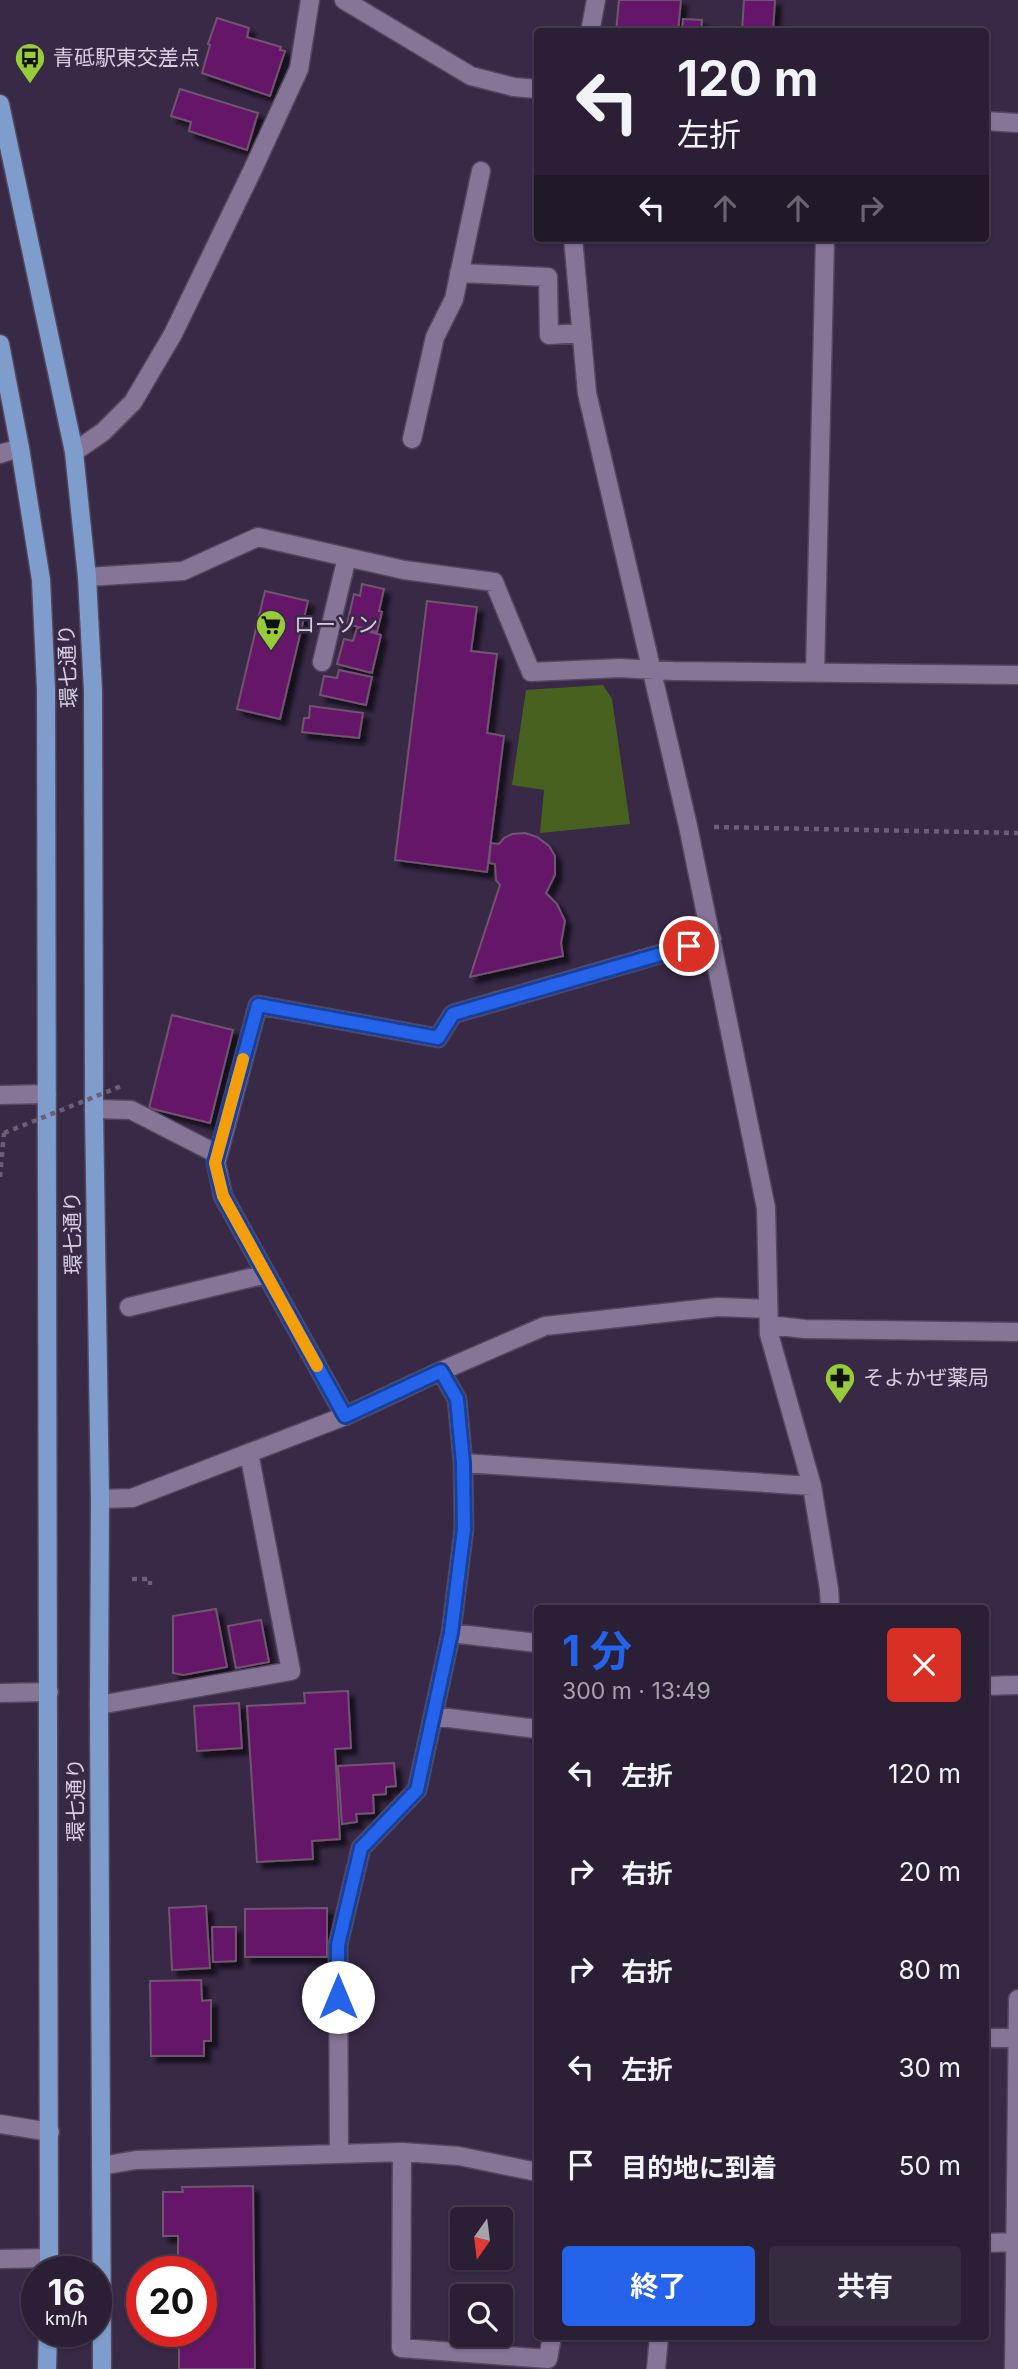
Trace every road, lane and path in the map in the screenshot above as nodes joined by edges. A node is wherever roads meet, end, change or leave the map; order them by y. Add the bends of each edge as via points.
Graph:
1 (310, 0) edge
2 (344, 0) edge
3 (596, 0) edge
4 (591, 28) edge
5 (534, 89) edge
6 (0, 104) edge
7 (989, 121) edge
8 (1018, 123) edge
9 (481, 171) dead end
10 (573, 242) edge
11 (825, 242) edge
12 (459, 273) junction
13 (581, 333) junction
14 (0, 344) edge
15 (412, 439) dead end
16 (20, 448) junction
17 (74, 452) junction
18 (0, 454) edge
19 (347, 558) junction
20 (87, 577) junction
21 (322, 662) dead end
22 (652, 669) junction
23 (815, 673) junction
24 (1018, 676) edge
25 (688, 826) junction
26 (1018, 833) edge
27 (712, 939) junction
28 (124, 1085) dead end
29 (47, 1094) junction
30 (0, 1095) edge
31 (94, 1109) junction
32 (217, 1154) junction
33 (0, 1177) edge
34 (266, 1274) junction
35 (129, 1307) dead end
36 (768, 1317) junction
37 (1018, 1332) edge
38 (441, 1371) junction
39 (345, 1416) junction
40 (249, 1453) junction
41 (463, 1463) junction
42 (812, 1486) junction
43 (100, 1499) junction
44 (132, 1579) dead end
45 (150, 1585) dead end
46 (830, 1605) edge
47 (451, 1633) junction
48 (534, 1643) edge
49 (1018, 1685) edge
50 (989, 1686) edge
51 (49, 1692) junction
52 (0, 1693) edge
53 (99, 1704) junction
54 (433, 1716) junction
55 (534, 1730) edge
56 (1018, 1999) edge
57 (989, 2038) edge
58 (1018, 2038) edge
59 (0, 2124) edge
60 (50, 2132) junction
61 (401, 2152) junction
62 (339, 2153) junction
63 (102, 2165) junction
64 (534, 2171) edge
65 (1017, 2242) edge
66 (989, 2243) edge
67 (49, 2256) edge
68 (0, 2259) edge
69 (21, 2262) edge
70 (551, 2340) edge
71 (659, 2340) edge
72 (48, 2347) edge
73 (47, 2369) edge
74 (102, 2369) edge
75 (656, 2369) edge
76 (1014, 2369) edge

1 - 17 street via 299,69 173,334 133,402
2 - 5 street via 471,76
3 - 4 street
6 - 17 main road, 環七通り
7 - 8 street
9 - 12 street
10 - 13 street
11 - 23 street
12 - 13 street via 548,277 549,335
12 - 15 street via 454,299 435,337
13 - 22 street via 587,393
14 - 16 main road, 環七通り
16 - 18 street
16 - 29 main road, 環七通り via 41,580 46,689
17 - 20 main road, 環七通り
19 - 20 street via 258,537 183,571
19 - 21 street
19 - 22 street via 494,582 531,672
20 - 31 main road, 環七通り via 93,691
22 - 23 street
22 - 25 street
23 - 24 street
25 - 26 path
25 - 27 street
27 - 32 street via 453,1014 438,1038 258,1005
27 - 36 street via 766,1208
28 - 33 path, bridge via 4,1133
29 - 30 street
29 - 51 main road, 環七通り
31 - 32 street via 131,1110
31 - 43 main road, 環七通り
32 - 34 street via 223,1196
34 - 35 street
34 - 39 street
36 - 37 street via 805,1329
36 - 38 street via 718,1307 545,1326
36 - 42 street
38 - 39 street
38 - 41 street via 457,1399
39 - 40 street
40 - 43 street via 132,1499
40 - 53 street via 291,1671
41 - 42 street
41 - 47 street via 464,1529
42 - 46 street
43 - 53 main road, 環七通り
44 - 45 path via 150,1578
47 - 48 street
47 - 54 street
49 - 50 street
51 - 52 street
51 - 60 main road, 環七通り
53 - 63 main road, 環七通り
54 - 55 street
54 - 62 street via 417,1790 361,1848 338,1945
56 - 58 street
57 - 58 street
58 - 65 street
59 - 60 street
60 - 67 main road, 環七通り
61 - 62 street
61 - 64 street via 458,2156
61 - 70 street via 401,2348 548,2359
62 - 63 street
63 - 74 main road, 環七通り
65 - 66 street
65 - 76 street
68 - 69 street
71 - 75 street
72 - 73 main road

